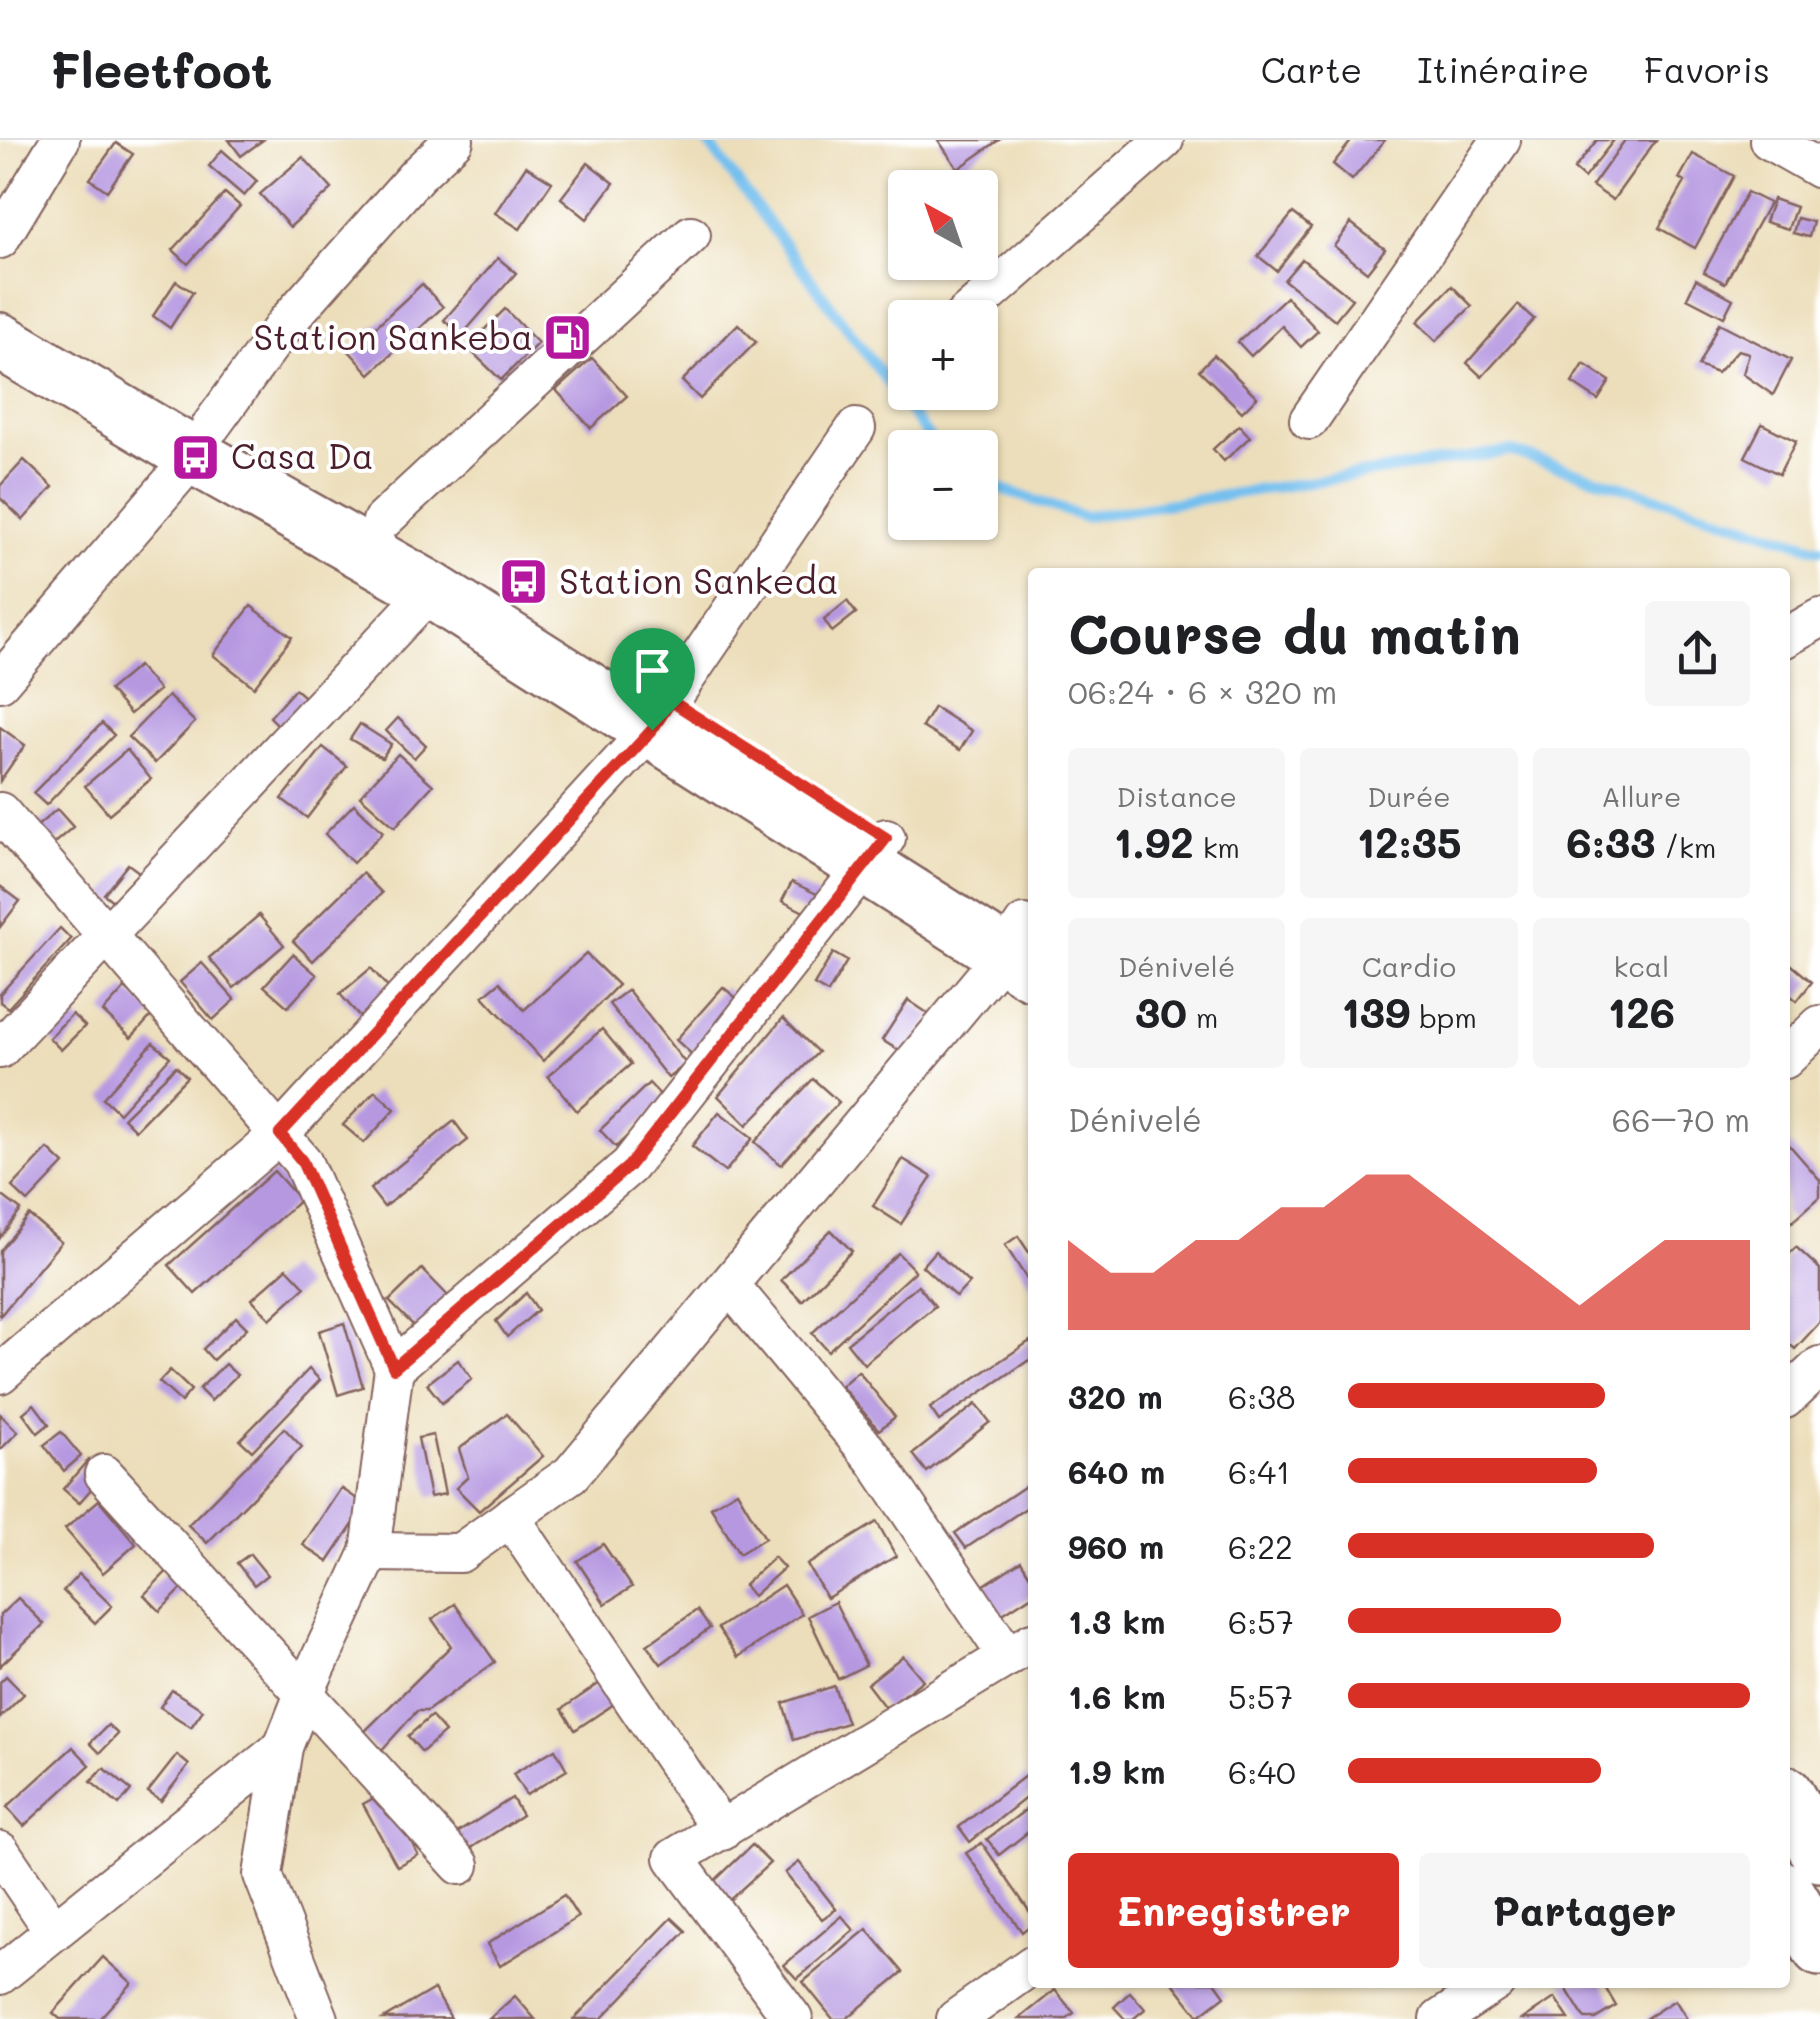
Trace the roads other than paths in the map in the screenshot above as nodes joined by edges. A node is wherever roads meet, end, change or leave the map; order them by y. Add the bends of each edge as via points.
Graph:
1 (60, 140) edge
2 (454, 140) edge
3 (1164, 140) edge
4 (1500, 140) edge
5 (1769, 140) edge
6 (1820, 169) edge
7 (691, 235) dead end
8 (0, 238) edge
9 (982, 300) edge
10 (0, 301) edge
11 (0, 341) edge
12 (1309, 420) dead end
13 (856, 428) dead end
14 (202, 441) junction
15 (382, 521) junction
16 (430, 590) junction
17 (1820, 618) edge
18 (1790, 635) edge
19 (0, 682) edge
20 (661, 715) junction
21 (0, 812) edge
22 (876, 851) junction
23 (107, 935) junction
24 (1023, 945) edge
25 (1820, 1025) edge
26 (0, 1050) edge
27 (1790, 1054) edge
28 (280, 1134) junction
29 (730, 1285) junction
30 (1820, 1366) edge
31 (394, 1368) junction
32 (0, 1374) edge
33 (1790, 1394) edge
34 (104, 1474) dead end
35 (510, 1517) junction
36 (370, 1552) junction
37 (1020, 1650) edge
38 (304, 1694) junction
39 (283, 1747) junction
40 (1790, 1803) edge
41 (722, 1830) junction
42 (0, 1851) edge
43 (1820, 1854) edge
44 (460, 1865) dead end
45 (1790, 1898) edge
46 (54, 1932) junction
47 (1820, 1948) edge
48 (1028, 1968) edge
49 (0, 1975) edge
50 (1487, 1988) edge
51 (318, 2019) edge
52 (793, 2019) edge
53 (956, 2019) edge
54 (1440, 2019) edge

1 - 8 street
2 - 14 street via 286,323
3 - 9 street
4 - 12 street
5 - 6 street
7 - 15 street
10 - 14 main road
11 - 14 main road
13 - 20 street
14 - 15 main road
14 - 16 main road
14 - 19 street
15 - 20 main road via 448,560
16 - 20 main road
16 - 23 street
17 - 18 street
20 - 22 main road
20 - 28 street
21 - 23 street
22 - 24 main road
22 - 31 street via 629,1166
23 - 26 street
23 - 28 street
24 - 29 street
25 - 27 street
28 - 31 street via 302,1161
28 - 32 street
29 - 35 street via 571,1474
29 - 37 street
30 - 33 street
31 - 36 street
34 - 38 street
35 - 36 street via 460,1553
35 - 41 street
36 - 38 street
37 - 41 street
38 - 39 street
38 - 44 street
39 - 46 street
39 - 51 street via 263,1875
40 - 43 main road
41 - 52 street via 674,1858
42 - 46 street
45 - 47 main road
46 - 49 street
48 - 53 street
50 - 54 street

